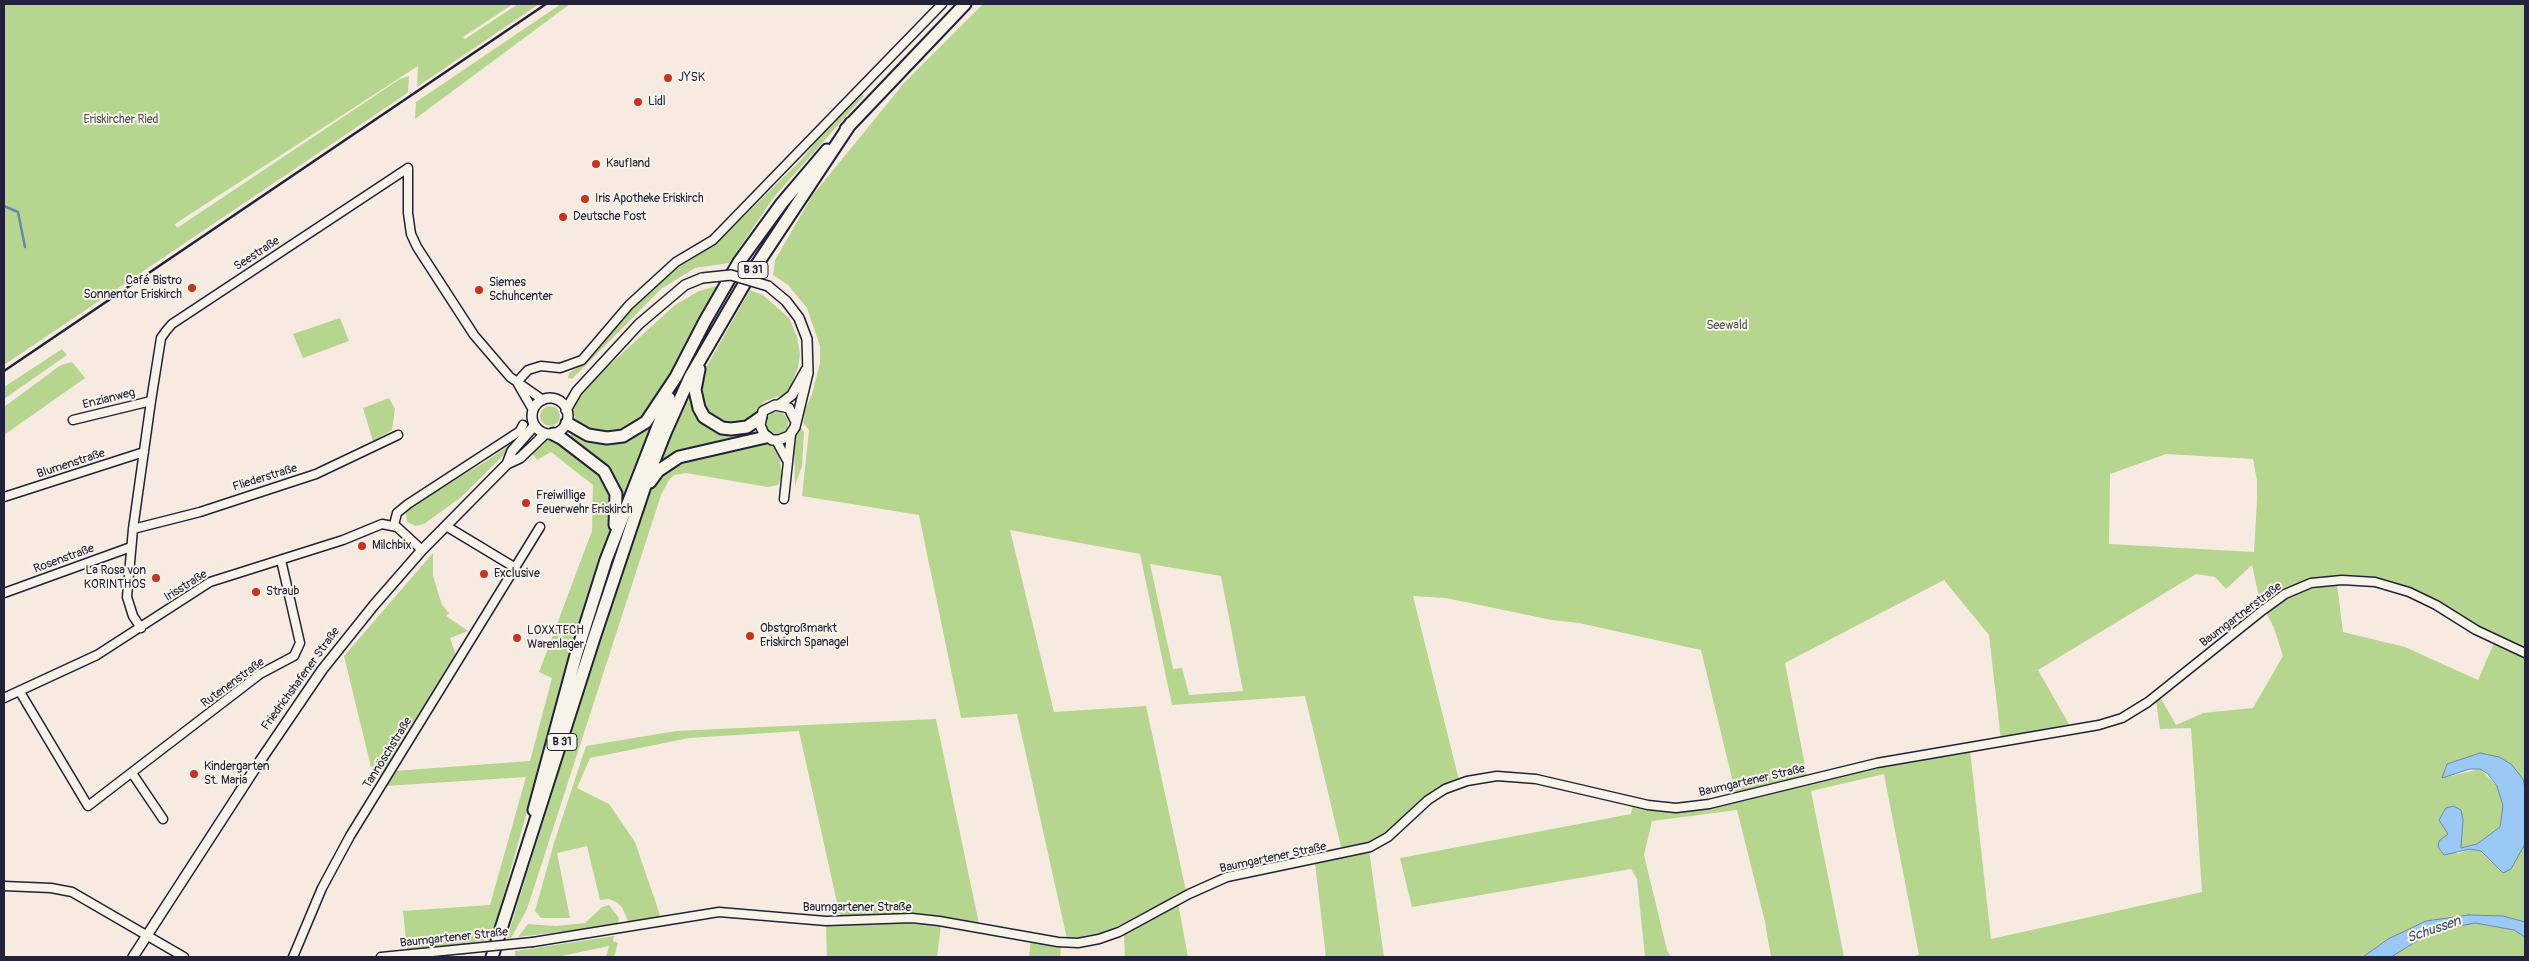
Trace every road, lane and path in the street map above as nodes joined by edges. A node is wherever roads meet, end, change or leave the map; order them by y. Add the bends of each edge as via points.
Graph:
1 (942, 4) edge
2 (965, 4) edge
3 (852, 123) junction
4 (716, 332) junction
5 (808, 365) junction
6 (676, 377) junction
7 (517, 382) junction
8 (576, 391) junction
9 (543, 400) junction
10 (151, 401) junction
11 (559, 401) junction
12 (779, 404) junction
13 (533, 410) junction
14 (566, 410) junction
15 (760, 418) junction
16 (73, 420) dead end
17 (795, 420) junction
18 (566, 423) junction
19 (523, 425) dead end
20 (534, 426) junction
21 (549, 434) junction
22 (791, 434) junction
23 (398, 435) dead end
24 (771, 439) junction
25 (144, 452) junction
26 (788, 462) junction
27 (507, 464) junction
28 (4, 497) edge
29 (784, 499) dead end
30 (636, 514) junction
31 (394, 525) junction
32 (446, 526) junction
33 (540, 527) dead end
34 (133, 529) junction
35 (131, 547) junction
36 (422, 550) junction
37 (281, 560) junction
38 (606, 560) junction
39 (514, 567) junction
40 (4, 593) edge
41 (141, 628) junction
42 (2525, 653) edge
43 (20, 692) junction
44 (4, 698) edge
45 (2122, 718) joint
46 (132, 773) junction
47 (163, 819) dead end
48 (527, 844) junction
49 (4, 886) edge
50 (148, 935) junction
51 (133, 957) edge
52 (184, 957) edge
53 (293, 957) edge
54 (381, 957) edge
55 (492, 957) edge

1 - 7 street via 713,240 676,262 636,298 582,360 560,368 541,366 528,370
2 - 3 main road, B 31
3 - 4 main road, B 31 via 746,280
3 - 6 main road, B 31 via 806,172 757,235 718,298
4 - 15 main road via 696,378 699,408 704,417 722,428 738,429
4 - 30 main road, B 31 via 690,377 665,433
5 - 8 street, bridge via 807,338 798,318 786,301 768,286 731,275 702,278 685,285 639,324
5 - 12 street via 792,395
5 - 17 street via 805,390
6 - 18 main road via 646,422 623,436 588,435
6 - 38 main road, B 31
7 - 9 street, Seestraße
7 - 10 street, Seestraße via 474,335 417,247 408,213 408,168 172,324 161,338
7 - 13 street, Seestraße
8 - 11 street
8 - 14 street
9 - 11 street
9 - 13 street
10 - 16 street, Enzianweg
10 - 25 street, Seestraße
11 - 14 street
12 - 15 street via 769,407
12 - 17 street via 791,411
13 - 20 street
14 - 18 street
15 - 24 street via 760,428
17 - 22 street
18 - 21 street via 563,429
19 - 31 street via 520,431 408,504 398,512
20 - 21 street
20 - 27 street, Friedrichshafener Straße via 512,451
21 - 27 street, Friedrichshafener Straße via 520,458
21 - 38 main road via 561,438 593,460 614,487 617,513
22 - 24 street via 786,438
22 - 26 street
23 - 34 street, Fliederstraße via 316,474 200,512
24 - 26 street
24 - 30 main road via 700,450 669,462 651,480
25 - 28 street, Blumenstraße
25 - 34 street, Seestraße
26 - 29 street
27 - 32 street, Friedrichshafener Straße
30 - 48 main road, B 31
31 - 36 street
31 - 37 street, Irisstraße via 376,526
32 - 36 street, Friedrichshafener Straße
32 - 39 street
33 - 39 street, Tannöschstraße
34 - 35 street, Seestraße
35 - 40 street, Rosenstraße
35 - 41 street, Seestraße via 127,603
36 - 50 street, Friedrichshafener Straße via 322,670
37 - 41 street, Irisstraße via 210,582
37 - 46 street, Rutenenstraße via 298,634 298,650 294,656 260,674
38 - 48 main road, B 31 via 537,793
39 - 53 street, Tannöschstraße via 350,836 322,888
41 - 43 street, Irisstraße via 97,655
42 - 45 street, Baumgartnerstraße via 2409,592 2375,582 2342,580 2311,583 2285,594 2148,702
43 - 44 street, Irisstraße
43 - 46 street, Rutenenstraße via 88,806
45 - 54 street, Baumgartener Straße, bridge via 2099,725 1876,763 1710,804 1676,808 1648,805 1536,779 1497,776 1466,781 1428,800 1388,837 1370,847 1227,877 1119,932 1078,943 930,920 826,921 719,912 533,942
46 - 47 street
48 - 55 main road, B 31
49 - 50 street via 72,892
50 - 51 street, Friedrichshafener Straße
50 - 52 street

